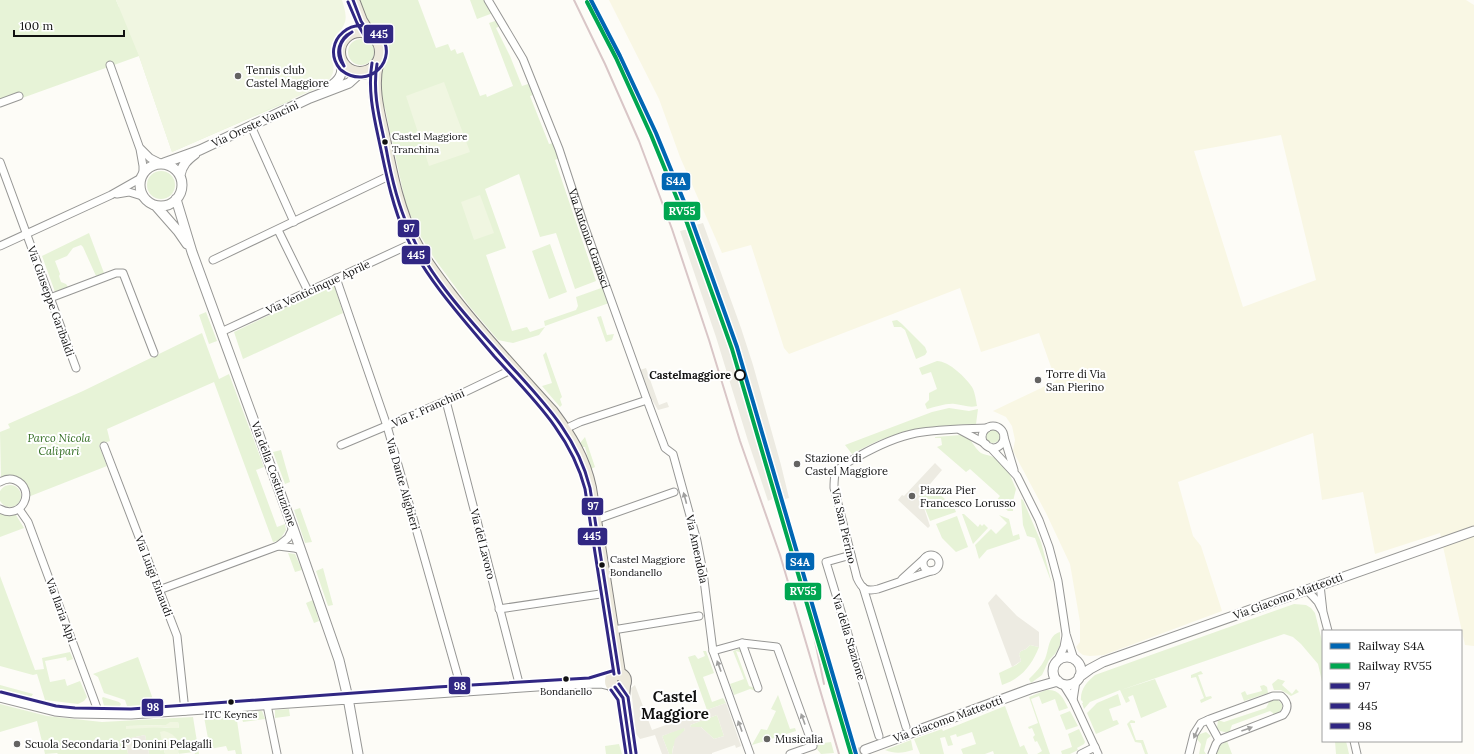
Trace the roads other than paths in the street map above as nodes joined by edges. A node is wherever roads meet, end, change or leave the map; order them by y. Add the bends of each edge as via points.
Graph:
1 (353, 0) edge
2 (488, 0) edge
3 (368, 32) junction
4 (349, 34) junction
5 (342, 62) junction
6 (377, 64) junction
7 (110, 66) dead end
8 (362, 73) junction
9 (375, 93) junction
10 (19, 96) dead end
11 (310, 98) junction
12 (0, 103) edge
13 (251, 126) junction
14 (140, 148) junction
15 (200, 150) junction
16 (0, 162) edge
17 (162, 163) junction
18 (142, 175) junction
19 (180, 175) junction
20 (391, 175) junction
21 (110, 195) junction
22 (142, 196) junction
23 (176, 199) junction
24 (156, 206) junction
25 (294, 222) junction
26 (278, 230) junction
27 (26, 234) junction
28 (414, 242) junction
29 (0, 246) edge
30 (192, 252) junction
31 (213, 260) dead end
32 (336, 278) junction
33 (308, 292) junction
34 (50, 298) junction
35 (221, 332) junction
36 (154, 353) dead end
37 (76, 368) dead end
38 (513, 369) junction
39 (647, 400) junction
40 (446, 401) junction
41 (387, 426) junction
42 (987, 428) junction
43 (565, 429) junction
44 (956, 429) junction
45 (1004, 437) junction
46 (341, 445) dead end
47 (988, 445) junction
48 (104, 446) dead end
49 (1017, 476) junction
50 (0, 482) edge
51 (674, 492) dead end
52 (0, 509) edge
53 (19, 509) junction
54 (595, 520) junction
55 (294, 528) junction
56 (1474, 531) edge
57 (278, 546) junction
58 (301, 550) junction
59 (850, 555) junction
60 (926, 558) junction
61 (934, 570) junction
62 (898, 582) junction
63 (1320, 585) junction
64 (863, 587) junction
65 (159, 590) junction
66 (1307, 590) junction
67 (607, 593) junction
68 (499, 609) junction
69 (1323, 612) junction
70 (699, 616) dead end
71 (613, 630) junction
72 (1328, 630) edge
73 (1066, 634) junction
74 (742, 643) junction
75 (713, 651) junction
76 (1075, 661) junction
77 (1102, 662) junction
78 (1055, 665) junction
79 (1078, 679) junction
80 (617, 682) junction
81 (1061, 683) junction
82 (520, 687) junction
83 (758, 688) dead end
84 (1030, 689) junction
85 (462, 691) junction
86 (0, 697) edge
87 (348, 698) junction
88 (1073, 700) junction
89 (267, 704) junction
90 (185, 710) junction
91 (97, 713) junction
92 (1208, 720) junction
93 (906, 727) dead end
94 (878, 736) dead end
95 (1219, 740) junction
96 (1354, 742) edge
97 (1094, 747) junction
98 (865, 750) dead end
99 (749, 751) edge
100 (277, 754) edge
101 (358, 754) edge
102 (631, 754) edge
103 (790, 754) edge
104 (1081, 754) edge
105 (1098, 754) edge
106 (1189, 754) edge
107 (1212, 754) edge
108 (1357, 754) edge

1 - 3 main road
1 - 4 main road via 353,19
2 - 39 street, Via Antonio Gramsci via 523,59 559,149
3 - 4 main road
3 - 6 main road via 375,37 381,48
4 - 5 main road via 340,47
5 - 8 main road via 347,69
5 - 11 street, Via Oreste Vancini via 342,73 336,82
6 - 8 main road
6 - 9 main road
7 - 14 street
8 - 9 main road via 367,75
8 - 11 street, Via Oreste Vancini via 349,83
9 - 20 main road
10 - 12 street
11 - 13 street, Via Oreste Vancini
13 - 15 street, Via Oreste Vancini
13 - 25 street
14 - 17 street via 146,155
14 - 18 street
15 - 17 street, Via Oreste Vancini
15 - 19 street, Via Oreste Vancini via 187,160
16 - 27 street
17 - 18 street via 152,165
17 - 19 street via 174,167
18 - 21 street
18 - 22 street via 139,184
19 - 23 street via 182,185 180,195
20 - 25 street
20 - 28 main road
21 - 22 street via 129,192
21 - 27 street
22 - 24 street
23 - 24 street via 167,205
23 - 30 street, Via della Costituzione
24 - 30 street, Via della Costituzione
25 - 26 street
26 - 31 street
26 - 33 street
27 - 29 street
27 - 34 street, Via Giuseppe Garibaldi
28 - 32 street, Via Venticinque Aprile
28 - 38 main road via 456,302
30 - 35 street, Via della Costituzione
32 - 33 street, Via Venticinque Aprile
32 - 41 street, Via Dante Alighieri
33 - 35 street, Via Venticinque Aprile
34 - 36 street via 124,273
34 - 37 street, Via Giuseppe Garibaldi
35 - 55 street, Via della Costituzione
38 - 40 street, Via F. Franchini
38 - 43 main road
39 - 43 street
75 -> 39 street, Via Amendola via 697,542 673,454 665,448
40 - 41 street, Via F. Franchini
40 - 68 street, Via del Lavoro
41 - 46 street, Via F. Franchini
41 - 85 street, Via Dante Alighieri
42 - 44 street, Via San Pierino
42 - 45 street, Via San Pierino via 997,427
42 - 47 street via 983,437
43 - 54 main road via 584,464
44 - 47 street
44 - 59 street, Via San Pierino via 915,434 894,440 873,448 846,462 840,468 835,475 834,488
45 - 47 street via 999,445
45 - 49 street
47 - 49 street
48 - 65 street, Via Luigi Einaudi
49 - 73 street via 1049,547 1058,581
50 - 53 street via 8,479 22,485 26,498
51 - 54 street
52 - 53 street via 7,512
53 - 91 street, Via Ilaria Alpi via 28,522 94,697
54 - 67 main road
55 - 57 street via 288,538
55 - 58 street, Via della Costituzione
56 - 63 street, Via Giacomo Matteotti
57 - 58 street
57 - 65 street
58 - 87 street, Via della Costituzione via 339,660
59 - 64 street, Via San Pierino via 857,578
59 - 94 street, Via della Stazione via 826,562
60 - 61 street via 925,567
60 - 61 street via 933,555 939,560 939,565
60 - 62 street
61 - 62 street
62 - 64 street via 870,591
63 - 66 street, Via Giacomo Matteotti
63 - 69 street
64 - 93 street, Via San Pierino
65 - 90 street, Via Luigi Einaudi via 179,642
66 - 69 street
66 - 77 street, Via Giacomo Matteotti
67 - 68 street
67 - 71 main road
68 - 82 street, Via del Lavoro
69 - 72 street
70 - 71 street
71 - 80 main road
73 - 76 street
73 - 78 street via 1064,647
74 - 75 street
74 - 83 street
103 -> 74 street via 813,746 777,647
99 -> 75 street, Via Amendola
76 - 77 street, Via Giacomo Matteotti
76 - 78 street via 1064,658
76 - 79 street via 1081,670
77 - 79 street, Via Giacomo Matteotti
78 - 81 street via 1055,677
78 - 84 street, Via Giacomo Matteotti via 1046,678
79 - 81 street via 1068,685
79 - 88 street
80 - 82 street
80 - 102 main road via 623,698
81 - 84 street, Via Giacomo Matteotti
81 - 88 street
82 - 85 street
84 - 98 street, Via Giacomo Matteotti
85 - 87 street
86 - 91 street via 55,711
87 - 89 street
87 - 101 street, Via della Costituzione
88 - 97 street
89 - 90 street
89 - 100 street
90 - 91 street via 131,714
92 - 95 street
95 -> 92 street via 1283,715 1287,708 1286,702 1281,696 1273,696
92 -> 106 street via 1201,723 1196,730
95 - 107 street
96 - 108 street
97 - 104 street
97 - 105 street

